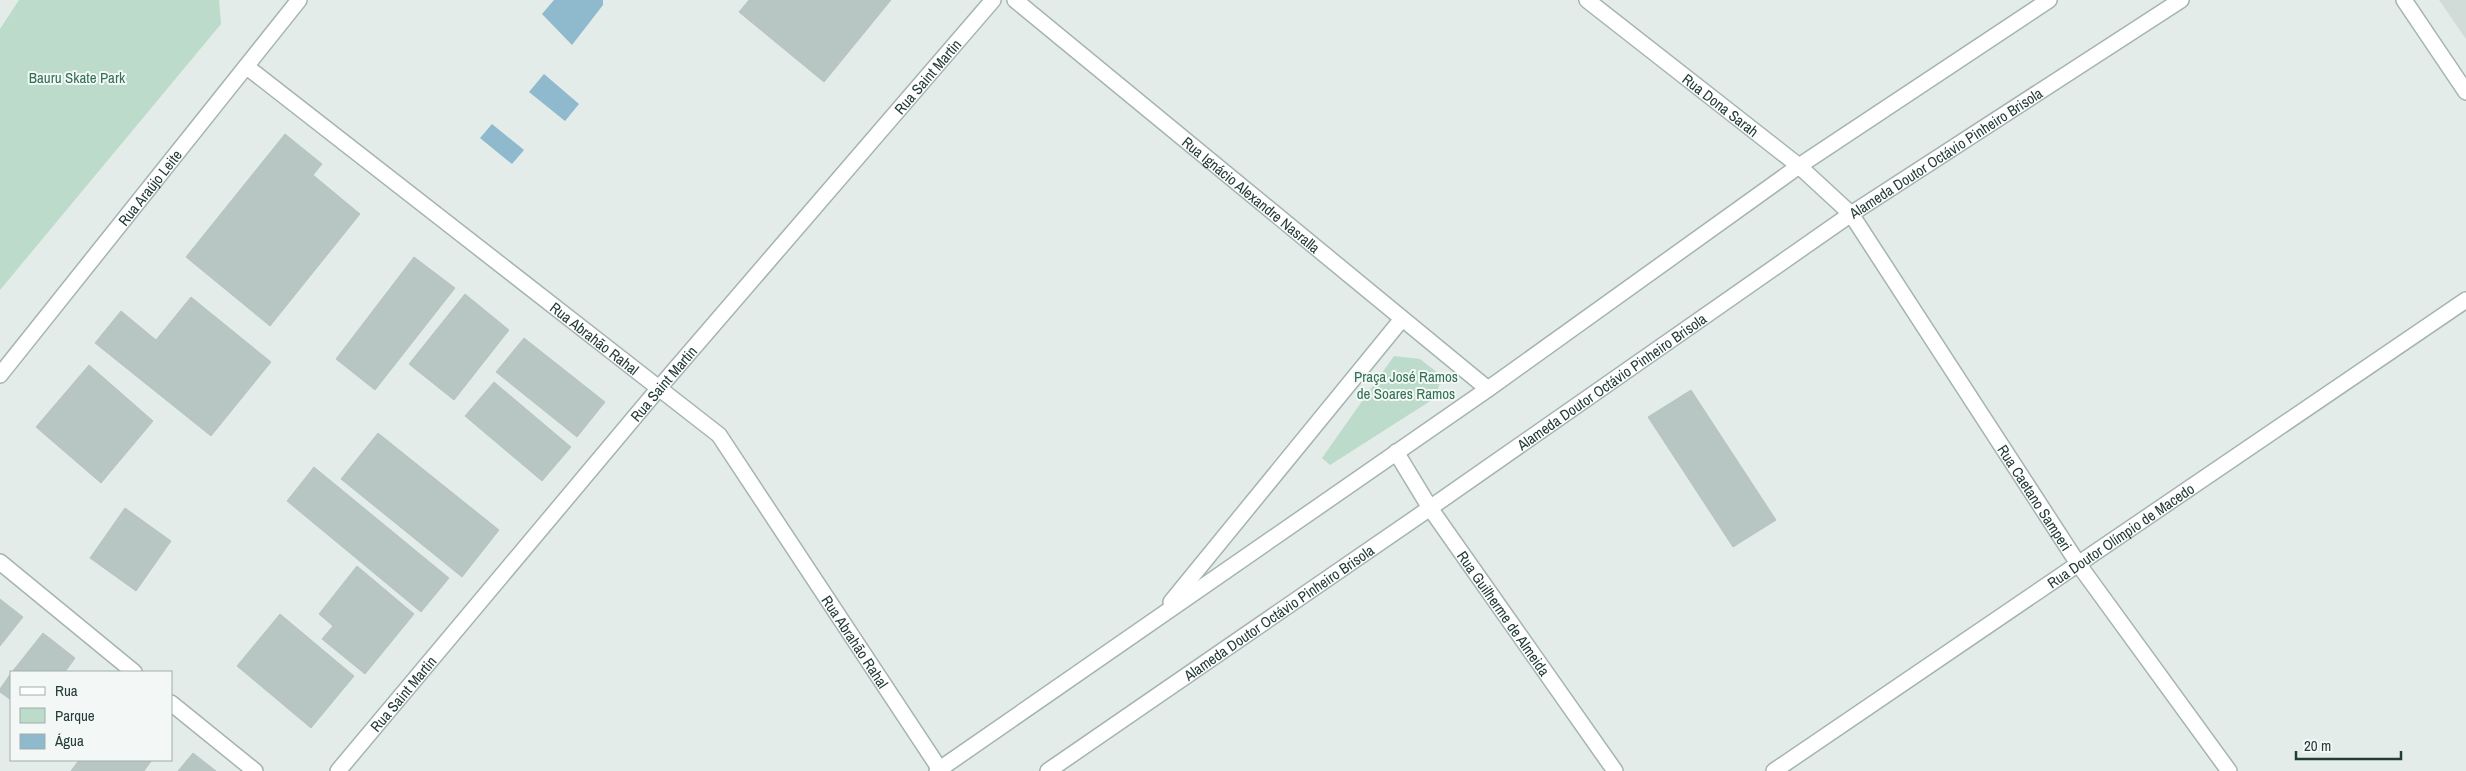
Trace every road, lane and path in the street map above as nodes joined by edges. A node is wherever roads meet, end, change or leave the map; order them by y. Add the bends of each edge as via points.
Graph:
1 (299, 0) edge
2 (993, 0) edge
3 (1015, 0) edge
4 (1587, 0) edge
5 (2049, 0) edge
6 (2181, 0) edge
7 (2404, 0) edge
8 (248, 67) junction
9 (2466, 92) edge
10 (1799, 166) junction
11 (1851, 214) junction
12 (2466, 300) edge
13 (1402, 319) junction
14 (0, 375) edge
15 (658, 388) junction
16 (1488, 389) junction
17 (1396, 452) junction
18 (1430, 508) junction
19 (0, 562) edge
20 (2079, 565) junction
21 (1160, 616) junction
22 (133, 671) edge
23 (172, 703) edge
24 (939, 770) edge
25 (255, 771) edge
26 (338, 771) edge
27 (1048, 771) edge
28 (1615, 771) edge
29 (1774, 771) edge
30 (2229, 771) edge

1 - 8 street, Rua Araújo Leite
2 - 15 street, Rua Saint Martin
3 - 13 street, Rua Ignácio Alexandre Nasralla
4 - 10 street, Rua Dona Sarah
5 - 10 street
6 - 11 street, Alameda Doutor Octávio Pinheiro Brisola
7 - 9 street
8 - 14 street, Rua Araújo Leite
8 - 15 street, Rua Abrahão Rahal
10 - 11 street, Rua Dona Sarah
10 - 16 street
11 - 18 street, Alameda Doutor Octávio Pinheiro Brisola
11 - 20 street, Rua Caetano Samperi
12 - 20 street, Rua Doutor Olímpio de Macedo
13 - 16 street, Rua Ignácio Alexandre Nasralla
13 - 21 street
15 - 24 street, Rua Abrahão Rahal via 719,435
15 - 26 street, Rua Saint Martin
16 - 17 street
17 - 18 street, Rua Guilherme de Almeida
17 - 21 street
18 - 27 street, Alameda Doutor Octávio Pinheiro Brisola
18 - 28 street, Rua Guilherme de Almeida
19 - 22 street
20 - 29 street, Rua Doutor Olímpio de Macedo
20 - 30 street, Rua Caetano Samperi
21 - 24 street
23 - 25 street

